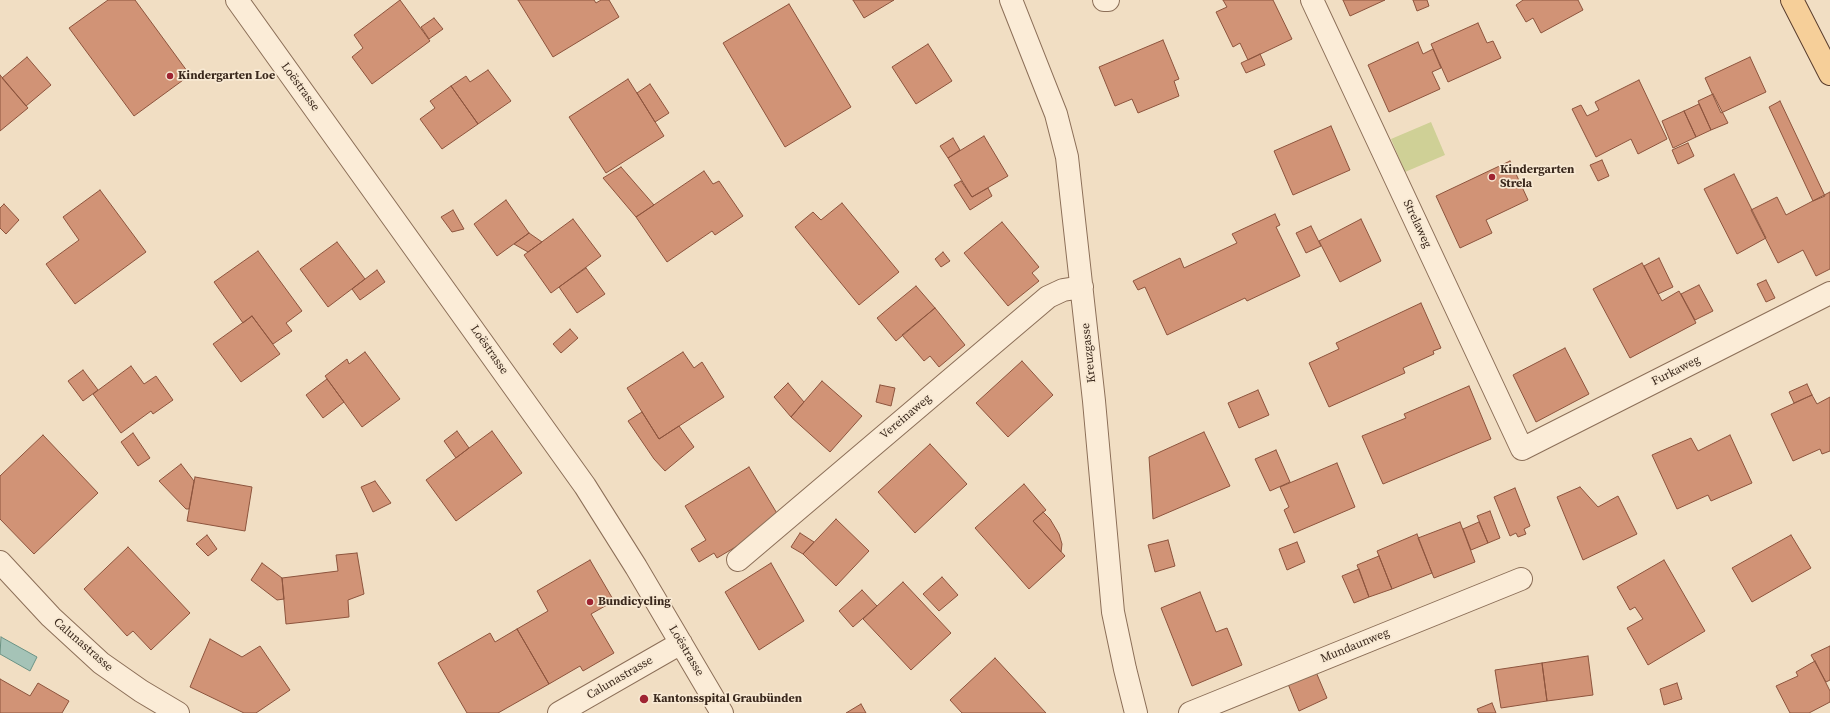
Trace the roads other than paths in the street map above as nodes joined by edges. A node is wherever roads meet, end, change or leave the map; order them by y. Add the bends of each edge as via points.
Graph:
1 (237, 0) edge
2 (1011, 0) edge
3 (1104, 0) edge
4 (1108, 0) edge
5 (1312, 0) edge
6 (1792, 0) edge
7 (1830, 74) edge
8 (1082, 287) junction
9 (1830, 293) edge
10 (1522, 449) joint
11 (738, 560) dead end
12 (0, 562) edge
13 (1520, 579) dead end
14 (681, 643) junction
15 (178, 713) edge
16 (559, 713) edge
17 (722, 713) edge
18 (1136, 713) edge
19 (1190, 713) edge

1 - 14 street, Loëstrasse via 585,486
2 - 8 street, Kreuzgasse via 1056,114 1067,157
3 - 4 street
5 - 10 street, Strelaweg
6 - 7 main road
8 - 11 street, Vereinaweg via 1064,290 1048,297
8 - 18 street, Kreuzgasse via 1113,612
9 - 10 street, Furkaweg
12 - 15 street, Calunastrasse via 51,617 102,663 141,692
13 - 19 street, Mundaunweg
14 - 16 street, Calunastrasse
14 - 17 street, Loëstrasse

